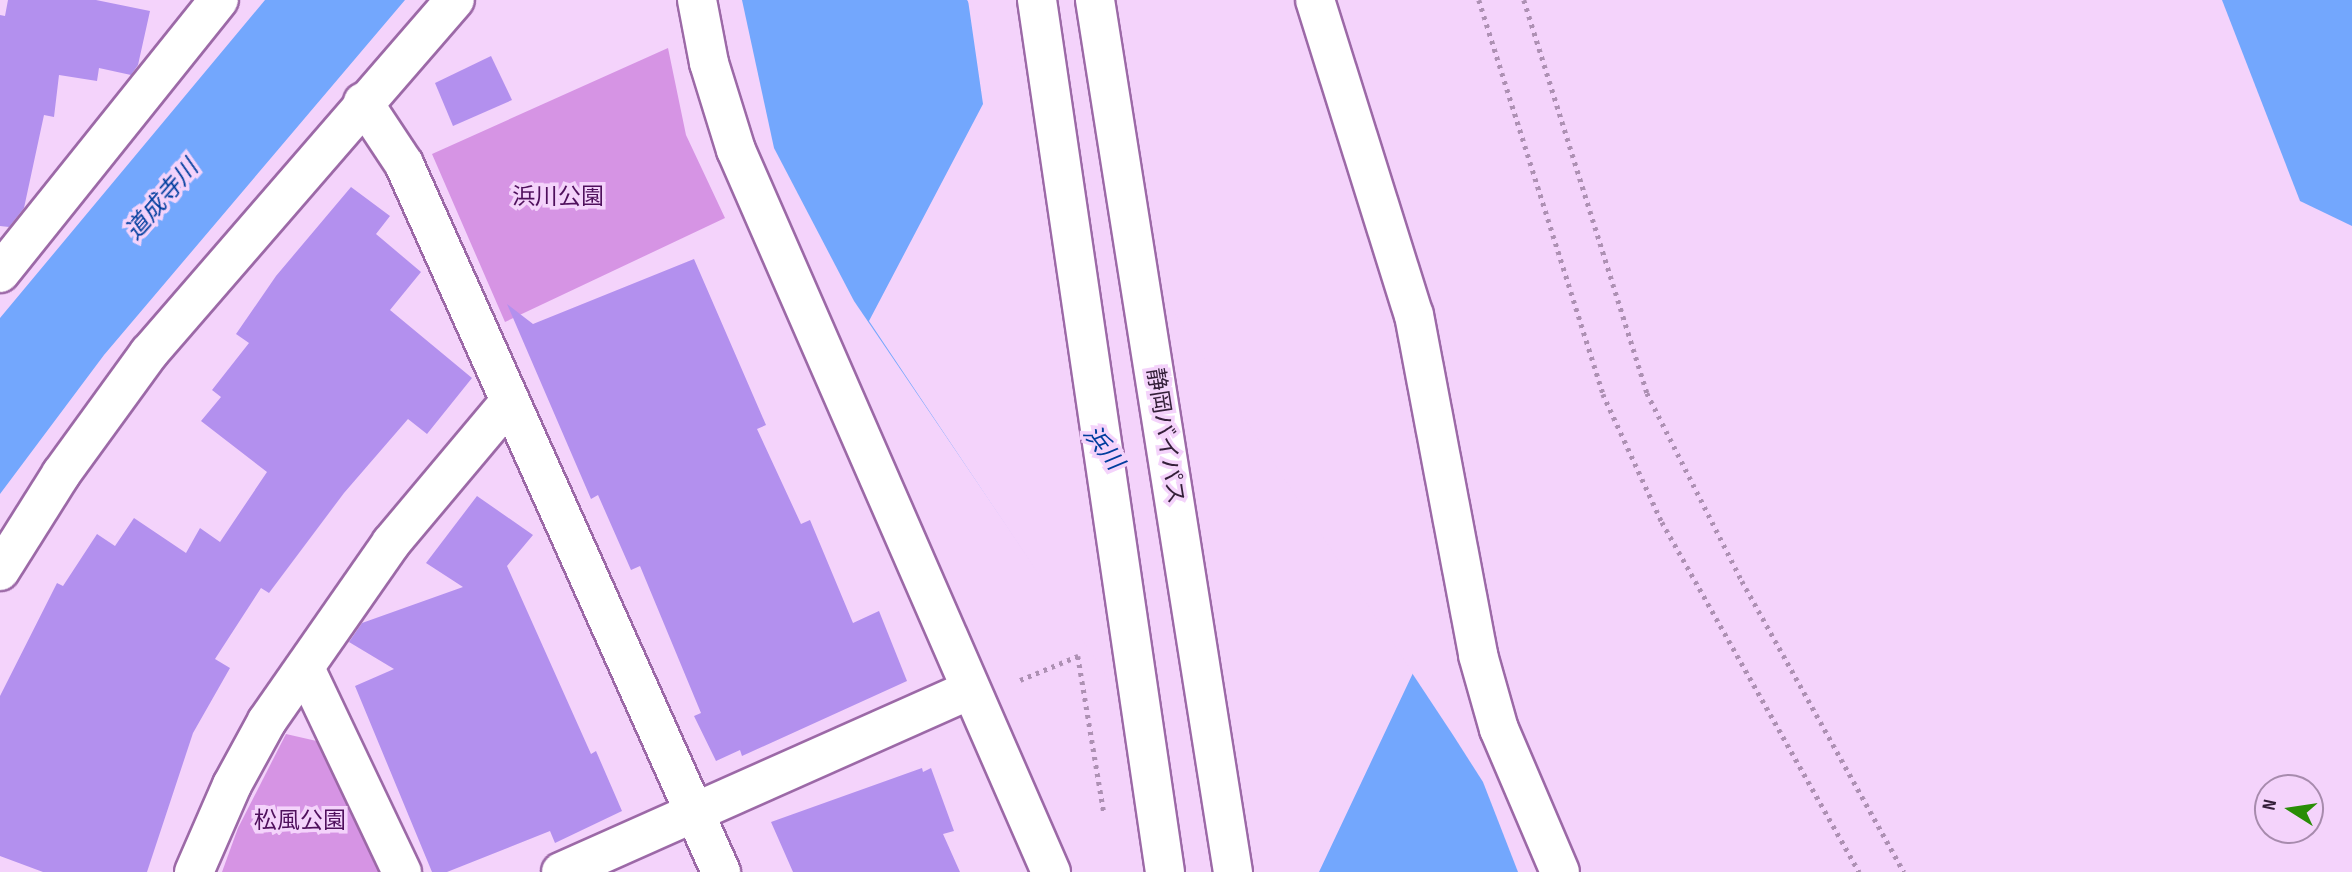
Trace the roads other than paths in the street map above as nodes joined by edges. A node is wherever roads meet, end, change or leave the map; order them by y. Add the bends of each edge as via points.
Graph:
1 (219, 0) edge
2 (455, 0) edge
3 (697, 0) edge
4 (1037, 0) edge
5 (1095, 0) edge
6 (1315, 0) edge
7 (363, 102) junction
8 (0, 273) edge
9 (510, 401) junction
10 (0, 570) edge
11 (305, 668) junction
12 (971, 695) junction
13 (692, 813) junction
14 (1232, 868) edge
15 (194, 872) edge
16 (402, 872) edge
17 (561, 872) edge
18 (721, 872) edge
19 (1051, 872) edge
20 (1165, 872) edge
21 (1560, 872) edge

1 - 8 main road
2 - 7 main road
3 - 12 main road via 709,63 736,150
4 - 20 main road
5 - 14 main road, 静岡バイパス
6 - 21 main road via 1414,316 1478,656 1499,729
7 - 9 main road via 404,164
7 - 10 main road via 149,353 61,474
9 - 11 main road via 391,543
9 - 13 main road
11 - 15 main road via 237,774
11 - 16 main road
12 - 13 main road
12 - 19 main road
13 - 17 main road
13 - 18 main road

